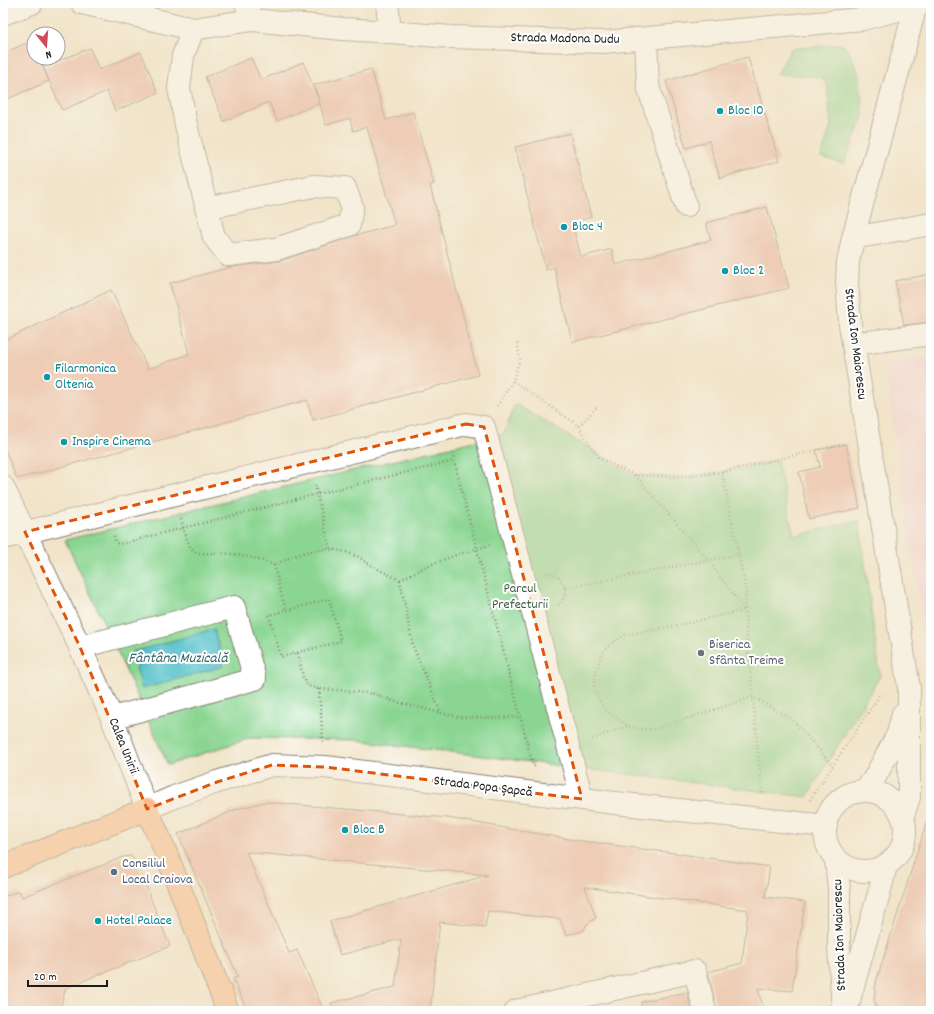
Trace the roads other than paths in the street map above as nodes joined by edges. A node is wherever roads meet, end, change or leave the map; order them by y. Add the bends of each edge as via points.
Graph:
1 (32, 3) edge
2 (82, 3) edge
3 (387, 3) edge
4 (920, 4) edge
5 (249, 12) edge
6 (3, 14) edge
7 (193, 29) junction
8 (390, 32) junction
9 (646, 38) junction
10 (686, 206) dead end
11 (206, 208) junction
12 (931, 224) edge
13 (853, 238) junction
14 (931, 334) edge
15 (853, 344) junction
16 (3, 487) edge
17 (25, 532) junction
18 (3, 538) edge
19 (80, 647) junction
20 (908, 682) junction
21 (112, 718) junction
22 (864, 791) junction
23 (582, 799) junction
24 (147, 809) junction
25 (903, 816) junction
26 (826, 826) junction
27 (836, 858) junction
28 (886, 866) junction
29 (3, 867) edge
30 (228, 1011) edge
31 (516, 1011) edge
32 (705, 1011) edge
33 (843, 1011) edge
34 (846, 1011) edge

1 - 6 street
2 - 7 street
3 - 8 street
4 - 9 street, Strada Madona Dudu via 863,19
4 - 13 street, Strada Ion Maiorescu
5 - 7 street, Strada Madona Dudu
5 - 8 street, Strada Madona Dudu via 343,29
7 - 11 street via 182,56 179,88
8 - 9 street, Strada Madona Dudu via 451,37 603,42
9 - 10 street via 648,86
11 - 11 street via 214,237 228,255 276,249 349,225 352,207 345,188 314,186
12 - 13 street
13 - 15 street, Strada Ion Maiorescu via 847,282
14 - 15 street
15 - 20 street, Strada Ion Maiorescu
16 - 17 street, Calea Unirii
17 - 18 street
17 - 19 street, Calea Unirii
17 - 23 street via 466,424 484,427
19 - 21 street, Calea Unirii
19 - 21 street via 234,607 255,679
20 - 22 street, Strada Ion Maiorescu via 898,734 874,779
20 - 25 street, Strada Ion Maiorescu via 909,797
21 - 24 street, Calea Unirii
22 - 25 street via 876,792 887,797
22 - 26 street via 850,794 838,802 830,813
23 - 24 street, Strada Popa Șapcă via 325,768 272,765 216,782
23 - 26 street, Strada Popa Șapcă
24 - 29 main road
24 - 30 main road, Calea Unirii
25 - 28 street via 906,834 899,852
26 - 27 street via 826,838
27 - 28 street via 847,867 860,871
27 - 33 street, Strada Ion Maiorescu
28 - 34 street, Strada Ion Maiorescu
31 - 32 street via 695,971

